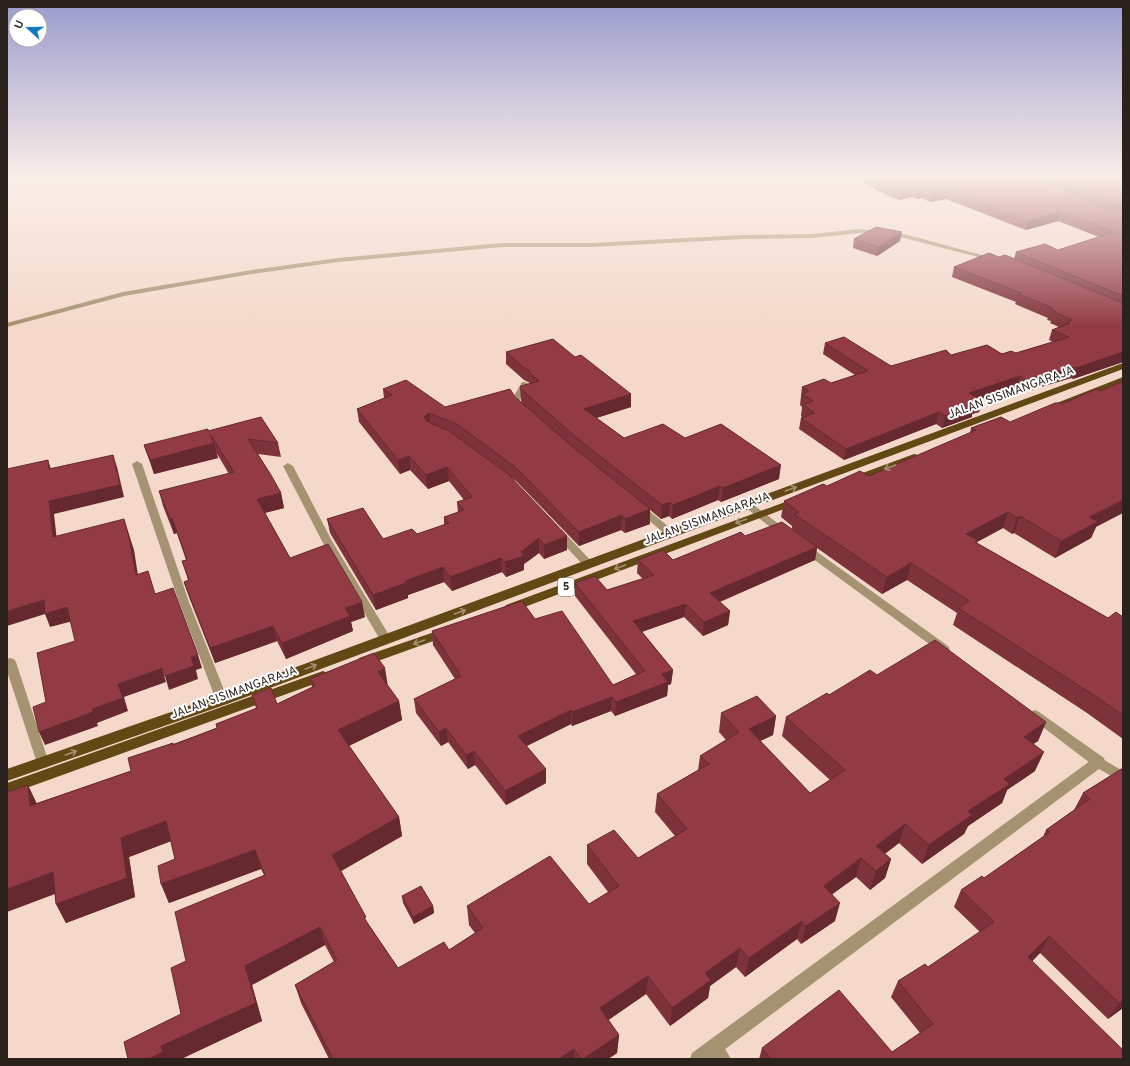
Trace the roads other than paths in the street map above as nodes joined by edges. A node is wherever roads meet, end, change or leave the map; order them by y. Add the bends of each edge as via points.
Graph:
1 (1002, 261) edge
2 (7, 325) edge
3 (1123, 366) edge
4 (1123, 380) edge
5 (525, 384) edge
6 (1041, 410) edge
7 (531, 417) edge
8 (923, 454) edge
9 (137, 464) dead end
10 (288, 466) dead end
11 (841, 484) edge
12 (804, 498) edge
13 (635, 504) edge
14 (748, 505) junction
15 (760, 515) junction
16 (553, 527) edge
17 (670, 533) junction
18 (590, 565) junction
19 (497, 613) edge
20 (460, 627) edge
21 (386, 640) junction
22 (952, 655) edge
23 (10, 662) dead end
24 (355, 665) edge
25 (332, 673) edge
26 (222, 700) junction
27 (1029, 711) edge
28 (1099, 762) junction
29 (45, 769) junction
30 (7, 774) edge
31 (1123, 778) edge
32 (7, 789) edge
33 (719, 1053) edge
34 (698, 1059) edge

1 - 2 street via 904,236 860,231 812,236 735,237 592,245 502,245 338,260 246,273 124,294
14 -> 3 highway, JALAN SISIMANGARAJA / 5
4 - 6 highway
5 - 7 street via 515,401
8 -> 11 highway
9 - 26 street via 184,602
10 - 21 street via 327,540
12 - 15 highway, JALAN SISIMANGARAJA / 5
13 - 17 street
14 - 15 street
14 - 17 highway, JALAN SISIMANGARAJA / 5
15 -> 19 highway, JALAN SISIMANGARAJA / 5
15 - 22 street
16 - 18 street
17 - 18 highway, JALAN SISIMANGARAJA / 5
21 -> 18 highway, JALAN SISIMANGARAJA / 5
20 -> 24 highway
26 -> 21 highway, JALAN SISIMANGARAJA / 5
23 - 29 street
25 - 29 highway, JALAN SISIMANGARAJA / 5
29 -> 26 highway, JALAN SISIMANGARAJA / 5
27 - 28 street
28 - 31 street
28 - 33 street
29 - 30 highway, JALAN SISIMANGARAJA / 5
29 - 32 highway, JALAN SISIMANGARAJA / 5
33 - 34 street

